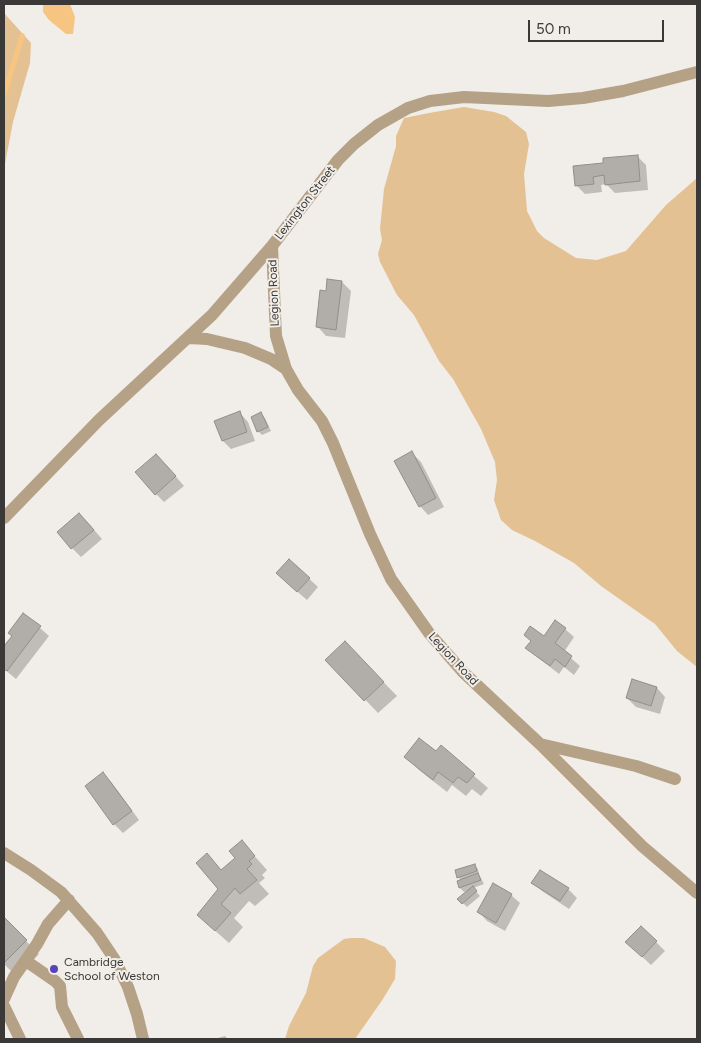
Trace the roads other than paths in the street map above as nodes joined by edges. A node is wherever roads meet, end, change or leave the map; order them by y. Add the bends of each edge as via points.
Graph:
1 (697, 72) edge
2 (272, 246) junction
3 (189, 338) junction
4 (286, 369) junction
5 (4, 518) edge
6 (540, 744) junction
7 (675, 779) dead end
8 (4, 854) edge
9 (697, 893) edge
10 (69, 900) junction
11 (26, 961) junction
12 (4, 999) edge
13 (4, 1006) edge
14 (20, 1039) edge
15 (78, 1039) edge
16 (143, 1039) edge

1 - 2 street, Lexington Street via 583,98 548,101 464,97 430,101 408,108 378,125 338,160
2 - 3 street, Lexington Street
2 - 4 street, Legion Road via 276,336
3 - 4 street, Legion Road via 245,348
3 - 5 street, Lexington Street via 98,420
4 - 6 street, Legion Road via 327,430 380,558 404,599 463,672
6 - 7 street via 636,766
6 - 9 street, Legion Road via 642,846
8 - 10 street via 32,870
10 - 11 street via 48,924
10 - 16 street via 97,933 118,966 134,1002
11 - 12 street
11 - 15 street via 58,984 62,1007
13 - 14 street

